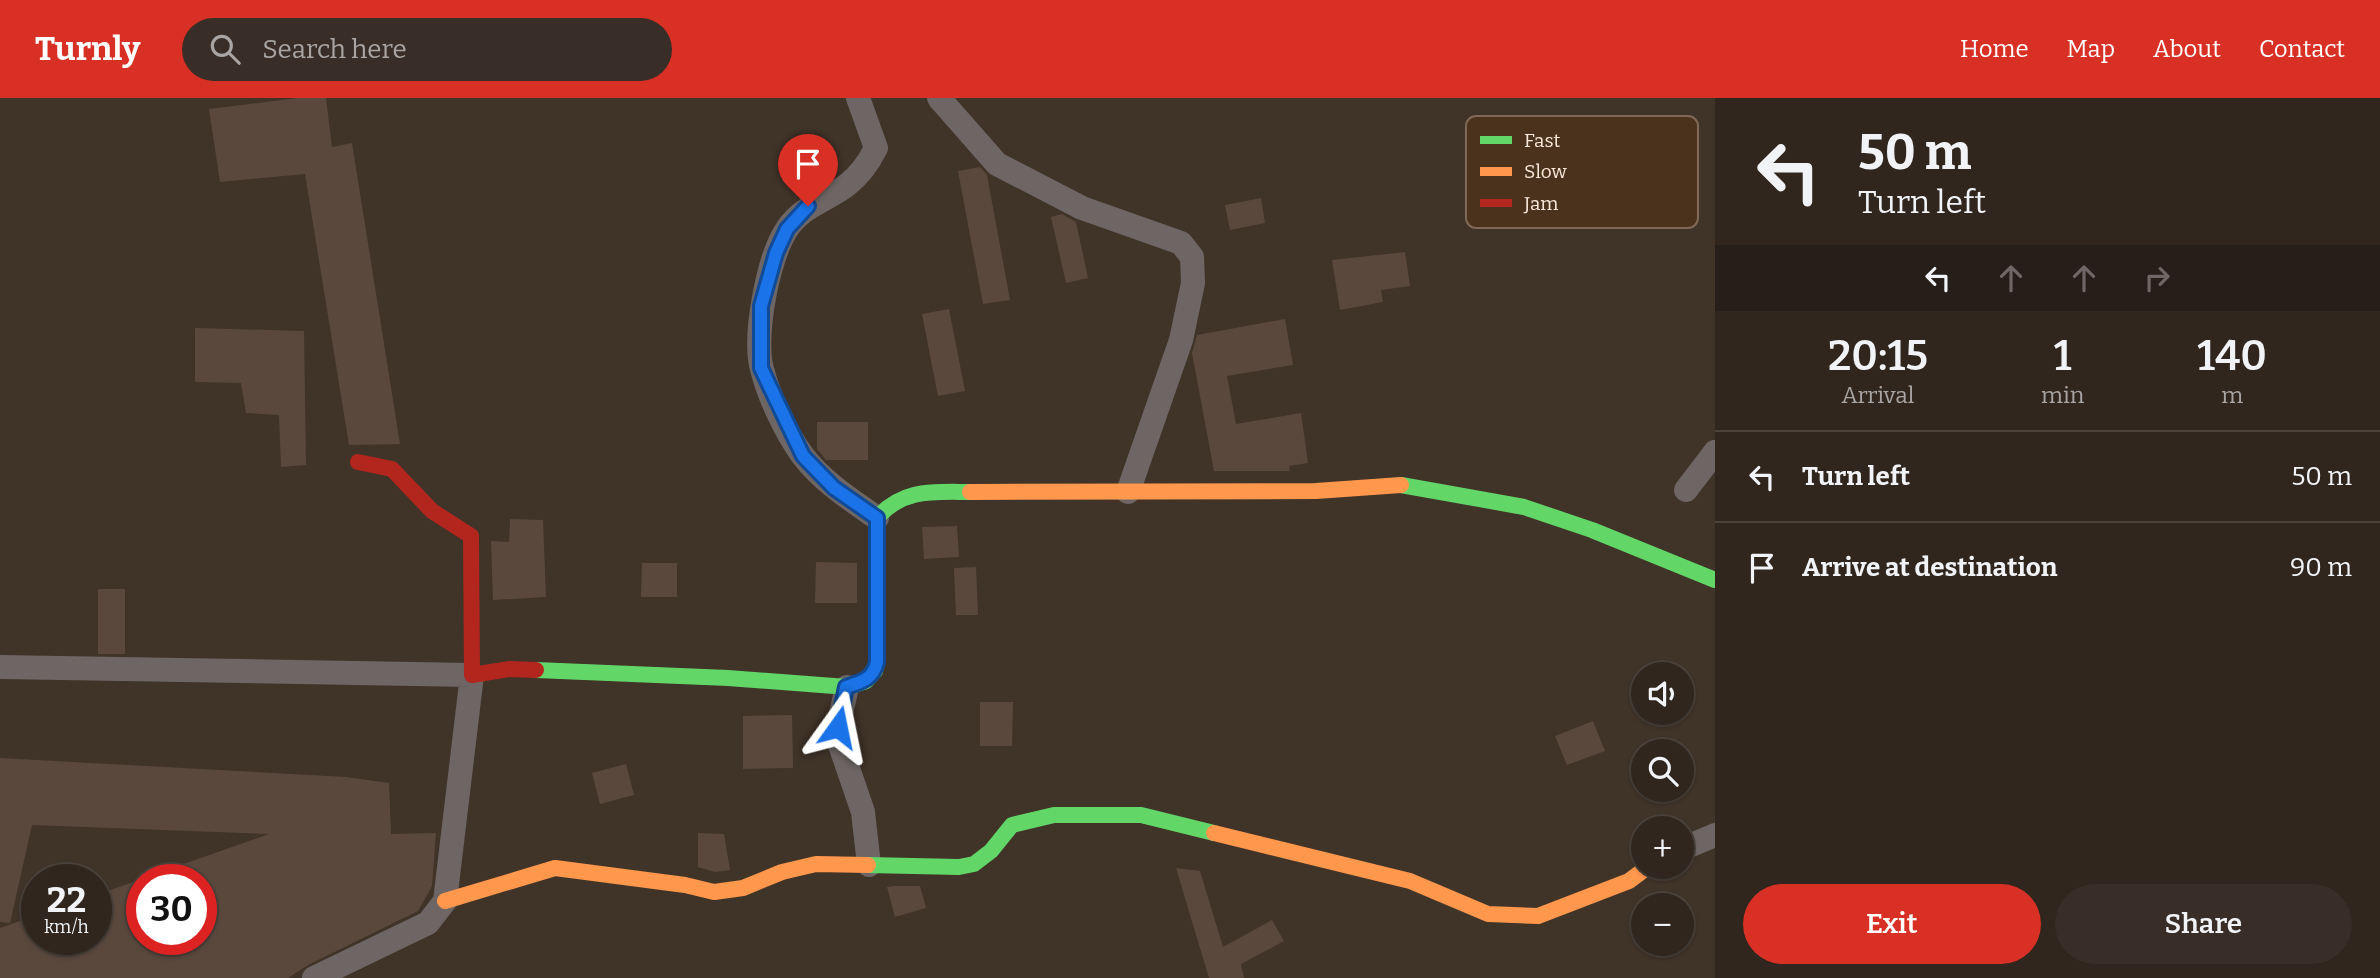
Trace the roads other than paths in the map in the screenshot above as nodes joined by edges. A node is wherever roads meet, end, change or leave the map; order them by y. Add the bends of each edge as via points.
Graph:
1 (858, 98) edge
2 (939, 98) edge
3 (1715, 452) edge
4 (358, 462) dead end
5 (1686, 490) dead end
6 (1128, 492) junction
7 (877, 518) junction
8 (1715, 580) edge
9 (0, 667) edge
10 (472, 675) junction
11 (846, 687) junction
12 (1715, 835) edge
13 (1694, 844) edge
14 (869, 866) junction
15 (1632, 879) edge
16 (445, 901) junction
17 (314, 978) edge

1 - 7 street via 876,148 860,174 808,206 787,229 761,306 761,368 803,456 834,488
2 - 6 street via 997,164 1082,208 1171,238 1192,257 1193,283 1181,340
3 - 5 street
4 - 10 street via 392,469 432,511 471,536
6 - 7 street via 917,492 890,503
6 - 8 street via 1316,491 1399,485 1524,507
7 - 11 street via 877,662 866,681
9 - 10 street
10 - 11 street via 510,670
10 - 16 street
11 - 14 street via 839,742 863,812
12 - 13 street
14 - 15 street via 974,864 1012,825 1054,815 1141,815 1410,881 1488,914 1538,916
14 - 16 street via 816,864 743,888 714,892 555,868
16 - 17 street via 428,923

